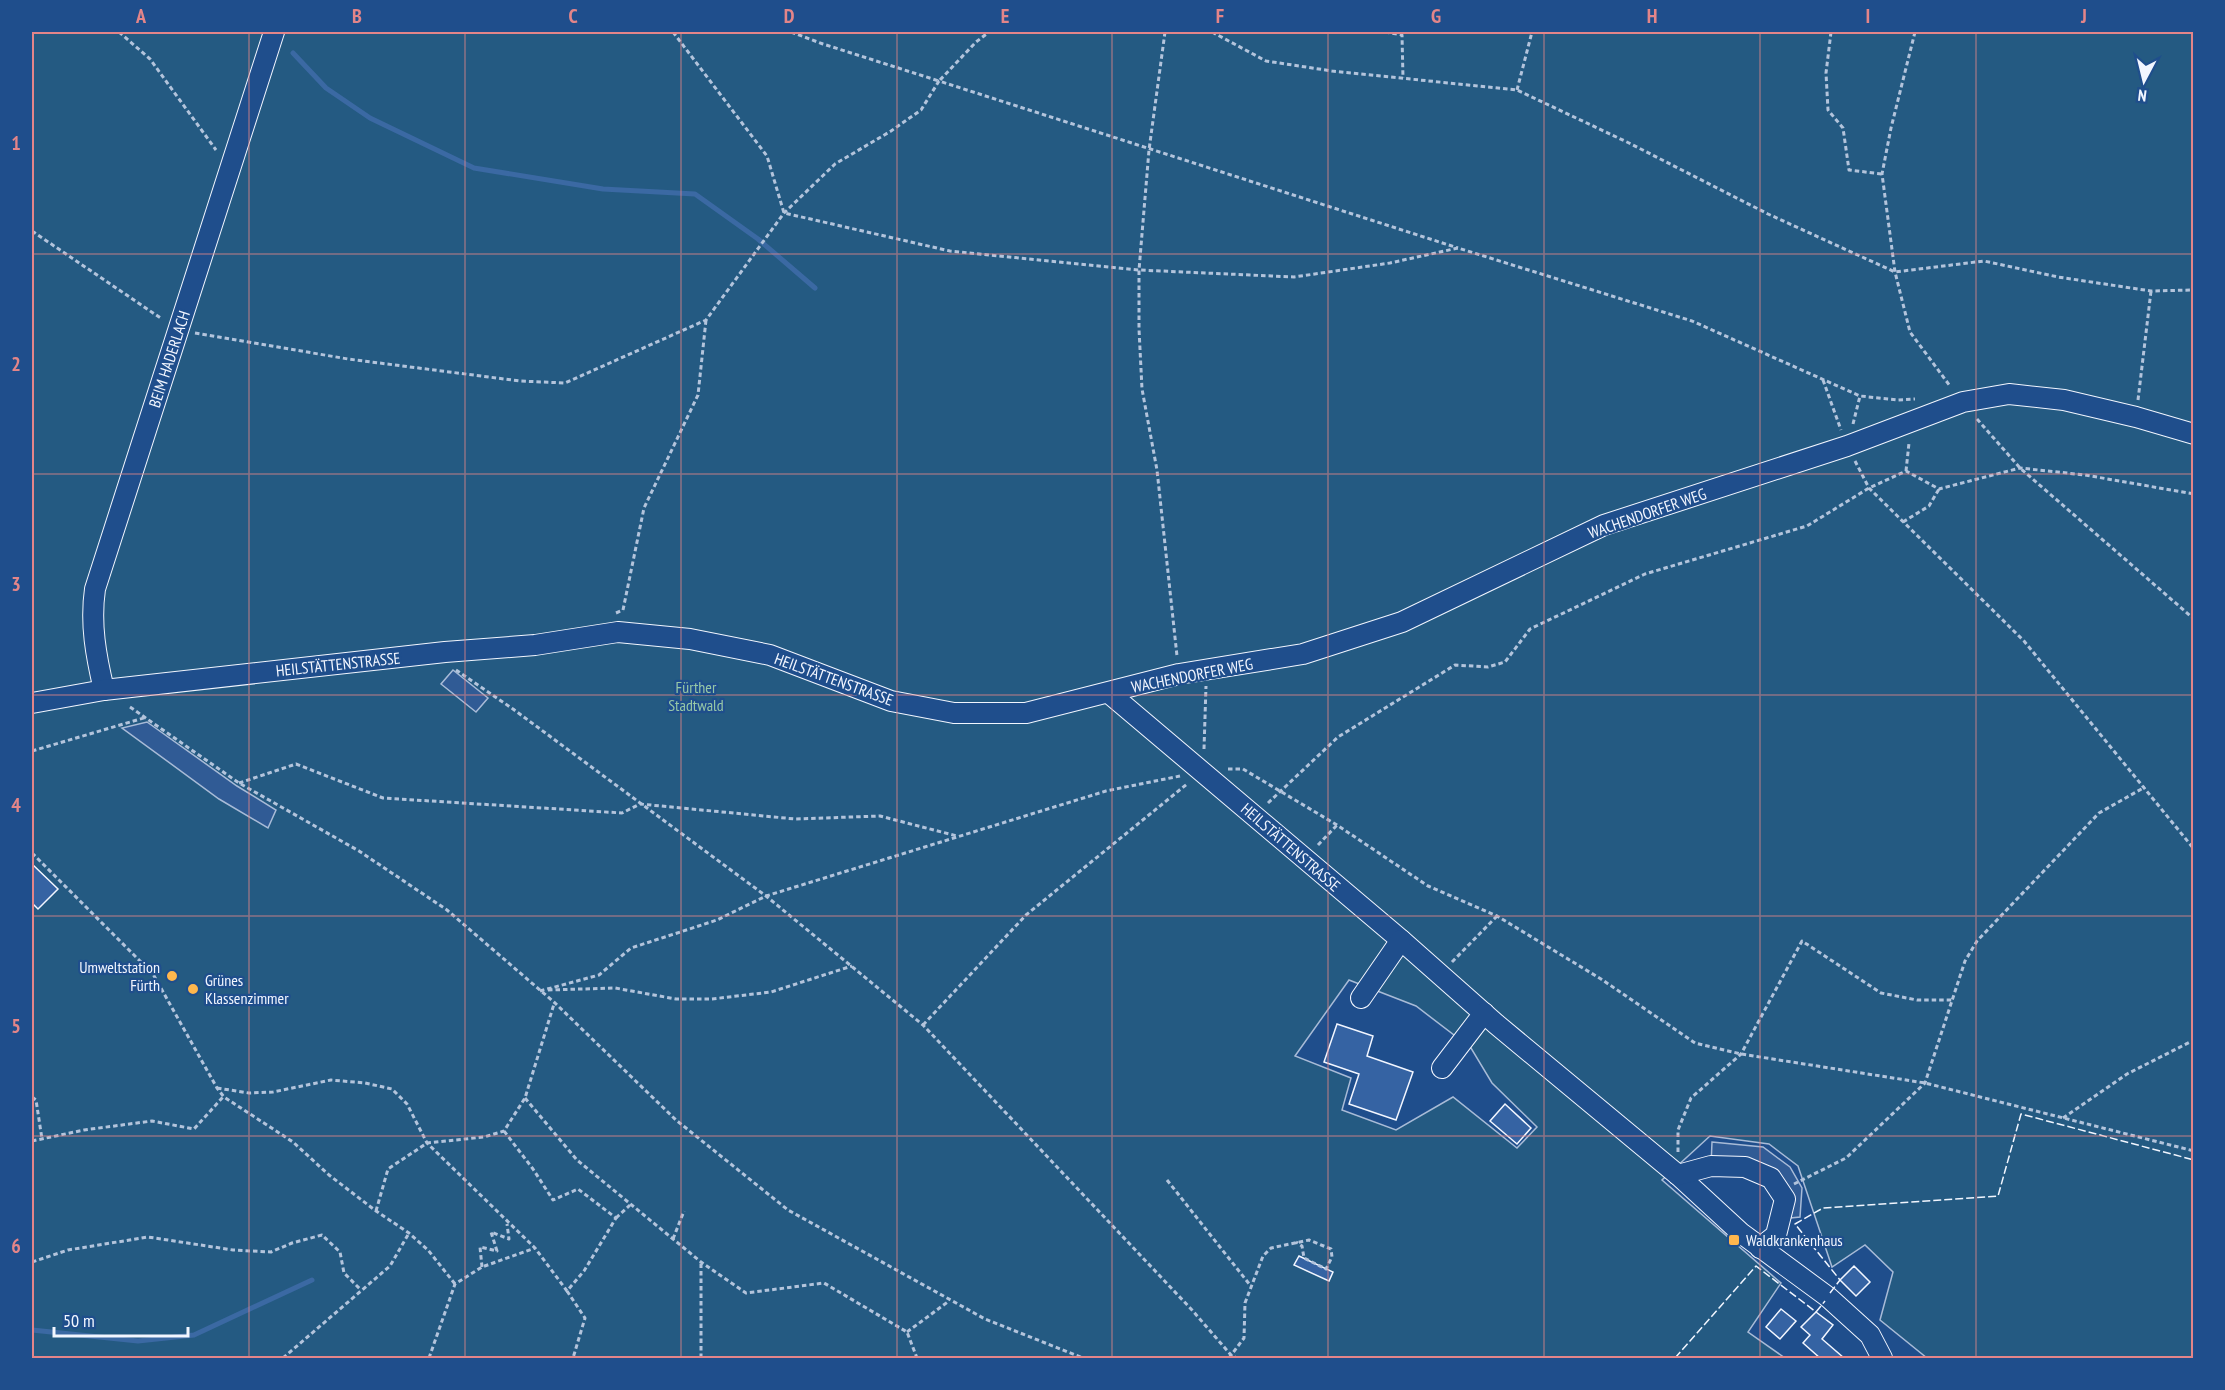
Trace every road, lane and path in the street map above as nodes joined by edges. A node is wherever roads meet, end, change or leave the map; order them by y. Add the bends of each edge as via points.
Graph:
1 (119, 32) edge
2 (274, 32) edge
3 (674, 32) edge
4 (791, 32) edge
5 (989, 32) edge
6 (1165, 32) edge
7 (1212, 32) edge
8 (1385, 32) edge
9 (1532, 32) edge
10 (1831, 32) edge
11 (1915, 32) edge
12 (1404, 33) edge
13 (1403, 78) junction
14 (939, 81) junction
15 (1517, 90) junction
16 (1149, 150) junction
17 (230, 169) junction
18 (1882, 174) junction
19 (784, 213) junction
20 (32, 231) edge
21 (1458, 248) junction
22 (1138, 270) junction
23 (1895, 272) junction
24 (2193, 290) edge
25 (2151, 291) junction
26 (706, 320) junction
27 (178, 330) junction
28 (1823, 379) junction
29 (1957, 395) junction
30 (1860, 396) junction
31 (1918, 399) dead end
32 (2136, 417) junction
33 (1911, 420) junction
34 (2193, 434) edge
35 (1847, 446) junction
36 (2020, 468) junction
37 (1906, 471) junction
38 (1869, 488) junction
39 (1940, 489) junction
40 (2193, 494) edge
41 (1903, 522) junction
42 (2193, 619) edge
43 (618, 632) junction
44 (445, 652) junction
45 (1207, 670) junction
46 (1179, 674) junction
47 (104, 690) junction
48 (1109, 693) junction
49 (32, 703) edge
50 (32, 751) edge
51 (1203, 771) junction
52 (239, 783) junction
53 (2145, 787) junction
54 (1281, 791) junction
55 (640, 804) junction
56 (1337, 825) junction
57 (959, 837) junction
58 (2193, 849) edge
59 (32, 853) edge
60 (1305, 858) junction
61 (766, 896) junction
62 (1497, 916) junction
63 (1401, 940) junction
64 (852, 966) junction
65 (1440, 974) junction
66 (540, 991) junction
67 (1361, 998) dead end
68 (1954, 1000) junction
69 (555, 1003) junction
70 (1484, 1013) junction
71 (923, 1024) junction
72 (2193, 1040) edge
73 (1741, 1054) junction
74 (1442, 1068) dead end
75 (1925, 1083) junction
76 (217, 1088) junction
77 (32, 1097) edge
78 (224, 1097) junction
79 (525, 1098) junction
80 (2063, 1118) junction
81 (504, 1131) junction
82 (42, 1139) junction
83 (32, 1141) edge
84 (427, 1143) junction
85 (2193, 1151) edge
86 (1678, 1175) junction
87 (1167, 1180) dead end
88 (1779, 1191) junction
89 (631, 1205) junction
90 (376, 1211) junction
91 (684, 1211) dead end
92 (616, 1218) junction
93 (507, 1222) junction
94 (409, 1233) junction
95 (673, 1239) junction
96 (1296, 1242) junction
97 (536, 1248) junction
98 (1760, 1248) junction
99 (32, 1262) edge
100 (701, 1262) junction
101 (482, 1267) junction
102 (455, 1284) junction
103 (1250, 1286) junction
104 (361, 1290) junction
105 (567, 1291) junction
106 (950, 1301) junction
107 (907, 1332) junction
108 (1230, 1357) edge
109 (283, 1359) edge
110 (429, 1359) edge
111 (573, 1359) edge
112 (700, 1359) edge
113 (917, 1359) edge
114 (1083, 1359) edge
115 (1237, 1359) edge
116 (1882, 1359) edge

1 - 17 path via 150,59
2 - 17 street, BEIM HADERLACH
3 - 19 path via 767,156
4 - 14 path
5 - 14 path
6 - 16 path
7 - 13 path via 1266,61
8 - 12 path
9 - 15 path
10 - 18 path via 1826,73 1828,110 1843,128 1849,170
11 - 18 path
12 - 13 path
13 - 15 path
14 - 16 path
14 - 19 path via 921,110 835,164
15 - 23 path
16 - 21 path
16 - 22 path
17 - 27 street, BEIM HADERLACH
18 - 23 path
19 - 22 path via 950,251
19 - 26 path
20 - 27 path
21 - 22 path via 1294,277
21 - 28 path via 1692,321
22 - 46 path via 1142,389 1157,470
23 - 25 path via 1984,261
23 - 29 path via 1910,332
24 - 25 path
25 - 32 path
26 - 27 path via 565,383 348,359
26 - 43 path via 698,395 644,508
27 - 47 street, BEIM HADERLACH via 94,589 96,657
28 - 30 path
28 - 35 path
29 - 32 street, WACHENDORFER WEG via 2009,394 2064,400
29 - 33 street, WACHENDORFER WEG
29 - 36 path
30 - 31 path
30 - 35 path
32 - 34 street, WACHENDORFER WEG
33 - 35 street, WACHENDORFER WEG
33 - 37 path
35 - 38 path
35 - 45 street, WACHENDORFER WEG via 1604,525 1402,622 1303,654
36 - 39 path
36 - 40 path
36 - 42 path
37 - 38 path
37 - 39 path
38 - 41 path
38 - 54 path via 1807,526 1645,574 1530,629 1505,662 1488,667 1455,665 1338,737
39 - 41 path via 1929,506
41 - 53 path via 2024,641
43 - 44 street, HEILSTÄTTENSTRASSE via 535,645
43 - 48 street, HEILSTÄTTENSTRASSE via 690,639 770,655 891,701 954,713 1026,713
44 - 47 street, HEILSTÄTTENSTRASSE
44 - 55 path via 456,670
45 - 46 street, WACHENDORFER WEG
45 - 51 path
46 - 48 street, WACHENDORFER WEG
47 - 49 street, HEILSTÄTTENSTRASSE
48 - 51 street, HEILSTÄTTENSTRASSE
50 - 52 path via 147,717
51 - 54 path via 1243,769
51 - 57 path via 1106,791
51 - 60 street, HEILSTÄTTENSTRASSE
51 - 71 path via 1026,915
52 - 55 path via 296,764 383,798 622,813
52 - 66 path via 360,851 447,910
53 - 58 path
53 - 68 path via 2099,813 1977,941 1965,961
54 - 56 path
55 - 57 path via 795,819 880,816
55 - 61 path
56 - 60 path
56 - 62 path via 1428,886
57 - 61 path
59 - 76 path via 153,974
60 - 63 street, HEILSTÄTTENSTRASSE
61 - 64 path
61 - 66 path via 717,920 631,948 599,975
62 - 65 path
62 - 73 path via 1695,1043
63 - 65 street, HEILSTÄTTENSTRASSE
63 - 67 street
64 - 66 path via 771,992 712,999 676,999 615,988
64 - 71 path
65 - 70 street, HEILSTÄTTENSTRASSE
66 - 69 path
68 - 73 path via 1917,1000 1881,993 1802,941
68 - 75 path
69 - 79 path
69 - 106 path via 676,1120 788,1210
70 - 74 street
70 - 86 street, HEILSTÄTTENSTRASSE
71 - 108 path via 1192,1310
72 - 80 path via 2127,1074
73 - 75 path
73 - 86 path via 1691,1098 1678,1130
75 - 80 path
75 - 88 path via 1846,1158
76 - 78 path
76 - 84 path via 273,1092 331,1080 392,1089 406,1104
77 - 82 path via 36,1100
78 - 82 path via 194,1129 152,1121
78 - 90 path via 293,1142
79 - 81 path
79 - 89 path via 577,1160
80 - 85 path
81 - 84 path
81 - 92 path via 553,1200 578,1189
82 - 83 path
84 - 90 path via 388,1169
84 - 93 path
86 - 88 street via 1711,1166 1745,1167 1771,1178
86 - 98 street, HEILSTÄTTENSTRASSE
87 - 103 path
88 - 98 street via 1785,1199 1776,1235
89 - 92 path
89 - 95 path
90 - 94 path
91 - 95 path
92 - 105 path
93 - 97 path
93 - 101 path via 509,1239 491,1233 497,1251 480,1247
94 - 102 path
94 - 104 path via 390,1266
95 - 100 path
96 - 96 path via 1309,1240 1331,1249 1326,1269 1304,1258 1302,1246
96 - 103 path via 1271,1248 1263,1256
97 - 101 path
97 - 105 path
98 - 116 street, HEILSTÄTTENSTRASSE via 1828,1297 1870,1335
99 - 104 path via 68,1250 148,1238 271,1252 322,1236 340,1252 344,1273
100 - 107 path via 746,1293 824,1283
100 - 112 path
101 - 102 path
102 - 110 path
103 - 108 path via 1245,1302 1245,1338
104 - 109 path
105 - 111 path via 585,1318
106 - 107 path
106 - 114 path
107 - 113 path
108 - 115 path

